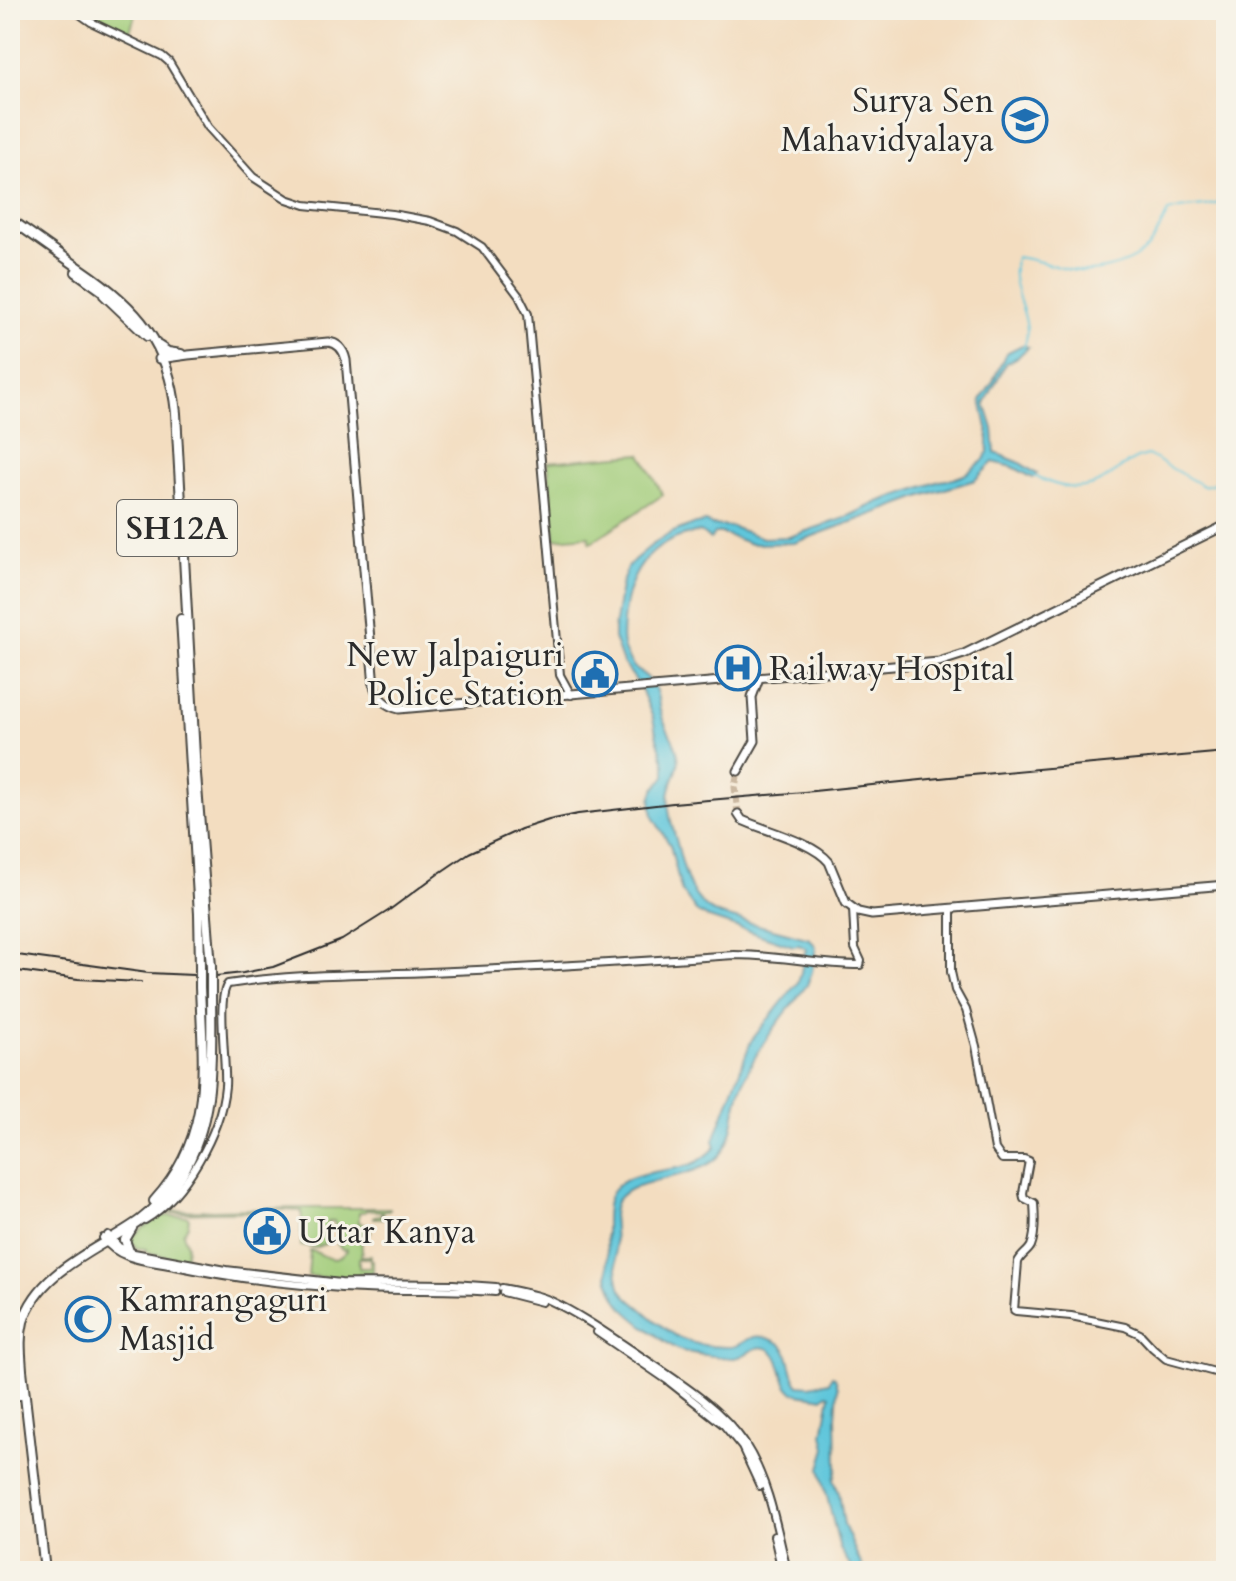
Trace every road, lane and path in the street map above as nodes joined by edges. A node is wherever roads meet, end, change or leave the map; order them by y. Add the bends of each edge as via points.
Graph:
1 (74, 10) edge
2 (10, 219) edge
3 (10, 226) edge
4 (158, 345) junction
5 (182, 355) junction
6 (161, 357) junction
7 (168, 369) junction
8 (1226, 525) edge
9 (759, 678) junction
10 (738, 680) junction
11 (752, 693) junction
12 (571, 695) junction
13 (738, 771) tunnel mouth
14 (738, 816) dead end
15 (1226, 885) edge
16 (853, 909) junction
17 (951, 909) junction
18 (138, 1222) junction
19 (107, 1239) junction
20 (135, 1254) junction
21 (1226, 1375) edge
22 (43, 1571) edge
23 (785, 1571) edge

1 - 12 street via 169,62 208,127 253,177 271,189 305,205 392,214 457,231 482,247 519,296 528,314 560,675
2 - 4 main road, SH12A via 121,298
3 - 6 main road, SH12A via 94,285 147,336
4 - 5 main road
4 - 6 main road, SH12A
5 - 6 main road
5 - 7 main road
5 - 12 main road via 328,342 343,351 374,682 384,703 403,710
6 - 7 main road, SH12A
6 - 19 main road, SH12A, bridge via 172,421 199,914 203,1087 198,1120 180,1165 158,1196
7 - 18 main road, SH12A, bridge via 185,499 183,541 211,967 211,1084 203,1129 191,1157 166,1196
8 - 9 main road via 952,659
9 - 10 main road
9 - 11 main road
10 - 11 main road
10 - 12 main road
11 - 13 main road via 755,734
14 - 16 main road via 825,857
15 - 17 main road
16 - 17 main road via 872,915
16 - 18 street via 861,964 734,955 311,974 228,984 223,1018 225,1087 216,1123 178,1190 156,1213
17 - 21 street via 951,972 974,1035 995,1149 1002,1159 1029,1161 1023,1193 1034,1203 1034,1228 1030,1247 1018,1262 1014,1310 1125,1327 1166,1359
18 - 19 main road, SH12A
18 - 20 main road via 126,1238
19 - 20 street
19 - 22 main road, SH12A via 43,1291 27,1311 22,1331
19 - 22 main road, SH12A via 46,1276 28,1298 14,1331 15,1382
20 - 23 street via 276,1279 366,1289 499,1290 548,1300 660,1369 730,1425 758,1467

